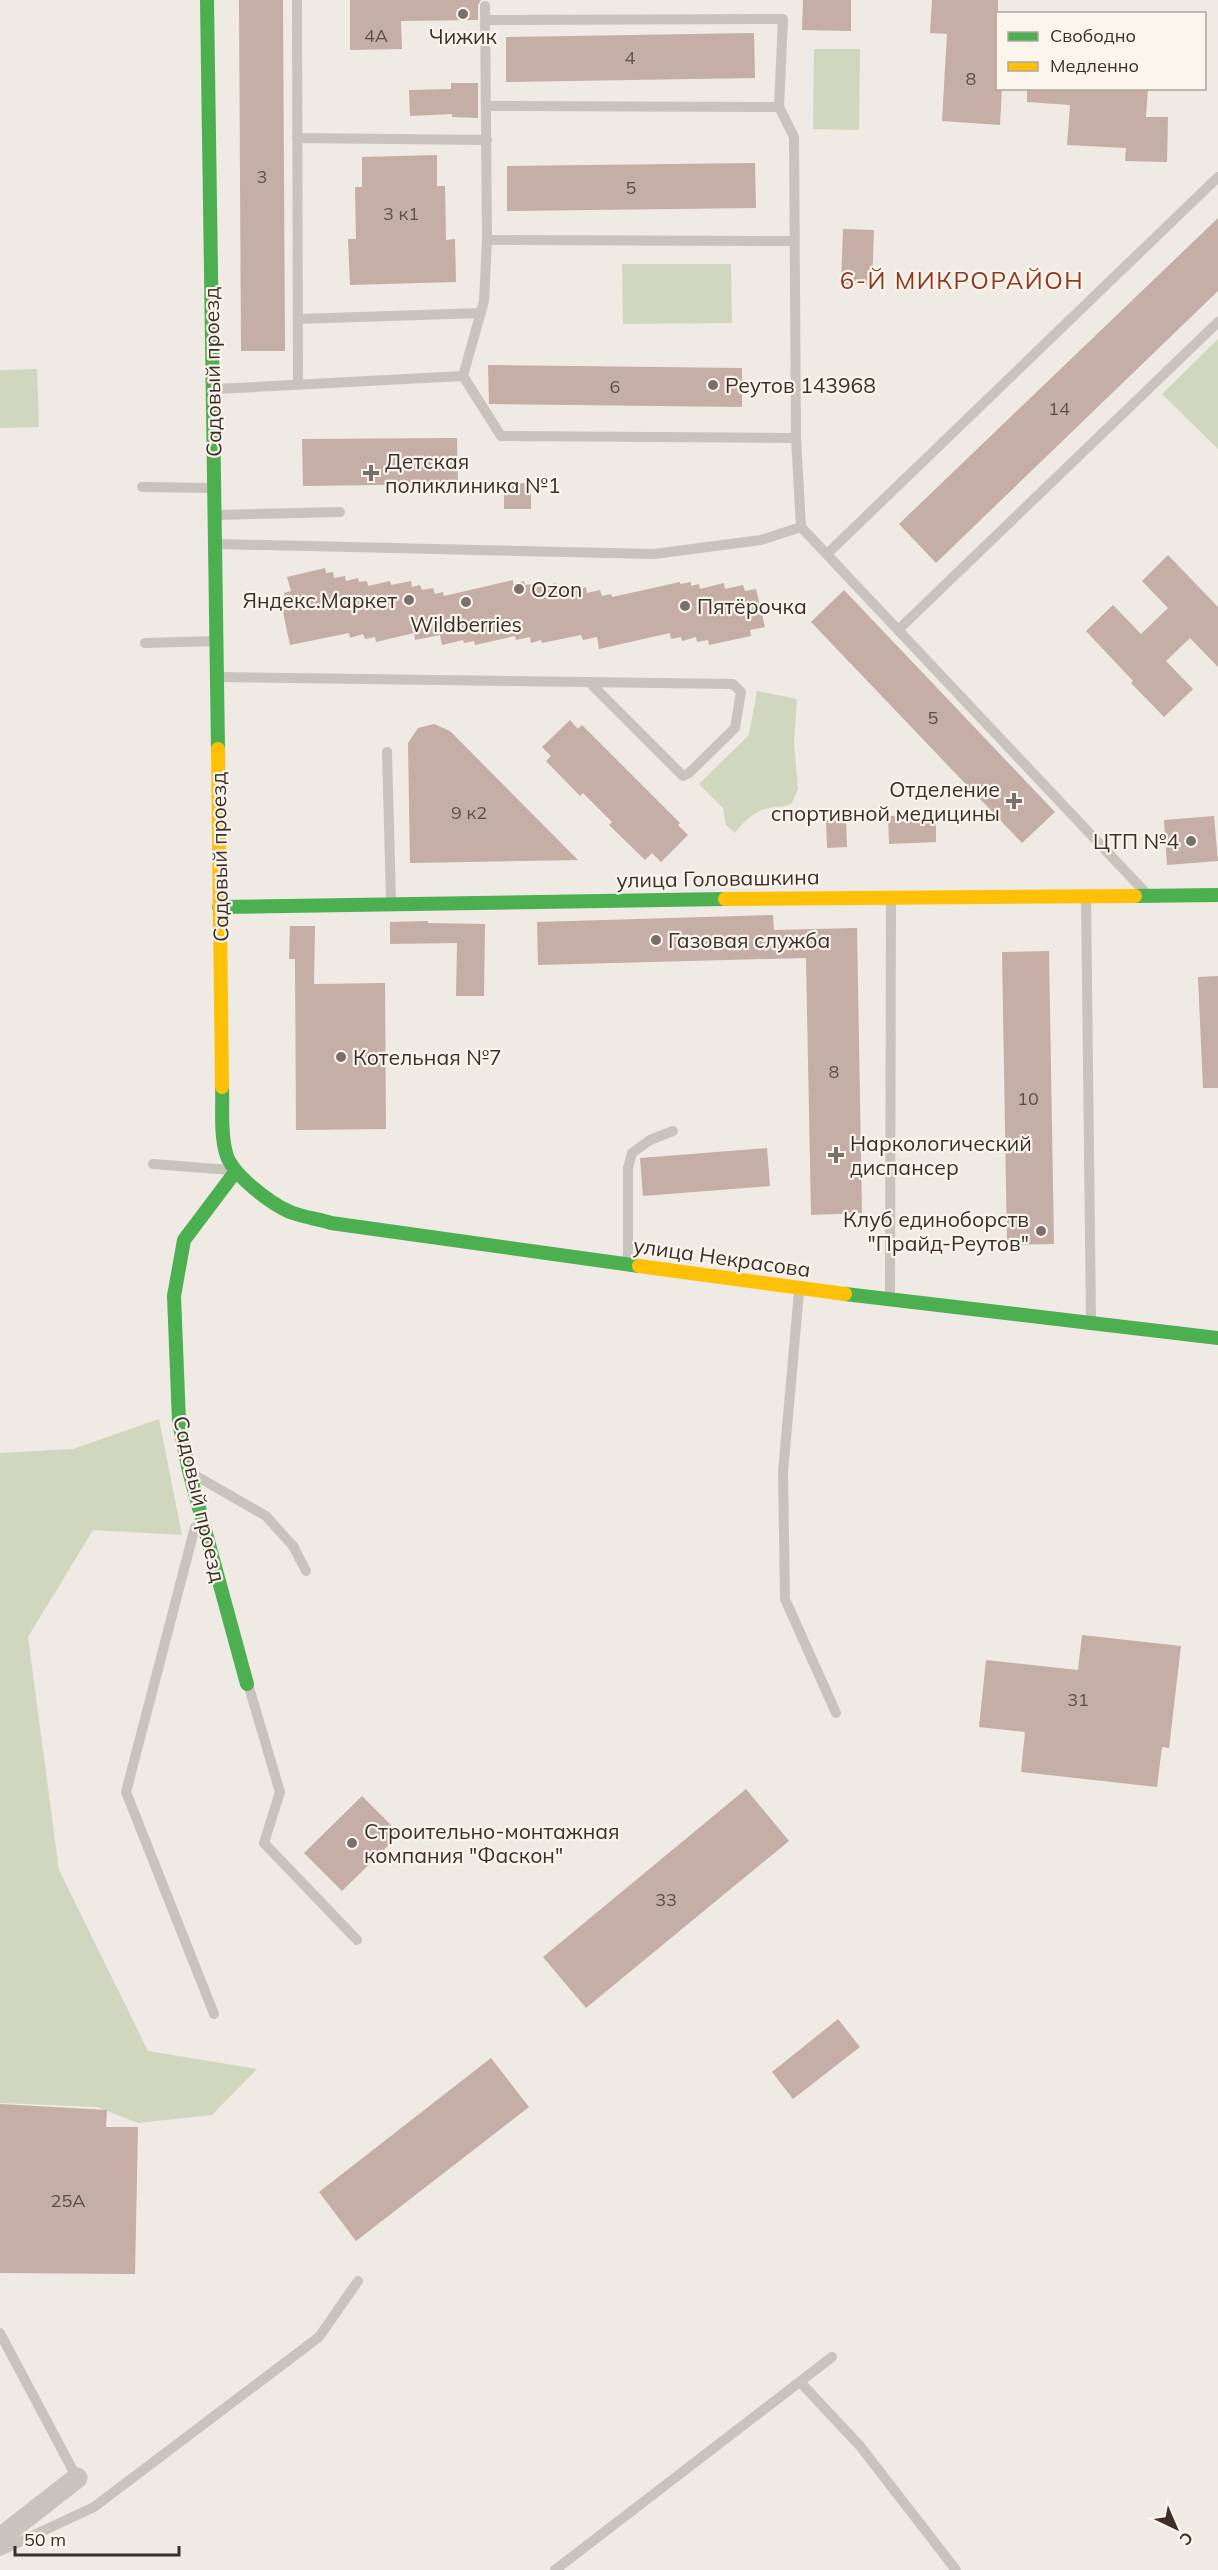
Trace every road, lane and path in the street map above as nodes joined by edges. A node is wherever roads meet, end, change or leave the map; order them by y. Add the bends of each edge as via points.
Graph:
1 (207, 0) edge
2 (297, 0) edge
3 (485, 6) dead end
4 (485, 20) junction
5 (486, 106) junction
6 (779, 107) junction
7 (297, 138) junction
8 (487, 140) junction
9 (1218, 177) edge
10 (487, 240) junction
11 (794, 241) junction
12 (481, 313) junction
13 (298, 319) junction
14 (1218, 322) edge
15 (463, 376) junction
16 (298, 385) junction
17 (212, 389) junction
18 (796, 438) junction
19 (142, 487) dead end
20 (214, 488) junction
21 (340, 512) dead end
22 (214, 515) junction
23 (801, 527) junction
24 (214, 544) junction
25 (827, 554) junction
26 (898, 630) junction
27 (216, 641) junction
28 (145, 643) dead end
29 (216, 677) junction
30 (589, 682) junction
31 (387, 752) dead end
32 (1218, 895) edge
33 (1086, 896) junction
34 (1148, 896) junction
35 (891, 897) junction
36 (391, 904) junction
37 (281, 906) junction
38 (219, 907) junction
39 (281, 921) dead end
40 (673, 1131) dead end
41 (153, 1164) dead end
42 (236, 1171) junction
43 (628, 1265) junction
44 (799, 1289) junction
45 (890, 1300) junction
46 (1091, 1324) junction
47 (1218, 1338) edge
48 (189, 1471) junction
49 (200, 1508) junction
50 (306, 1571) dead end
51 (248, 1684) joint
52 (836, 1713) dead end
53 (357, 1940) dead end
54 (214, 2014) dead end
55 (357, 2281) dead end
56 (0, 2333) edge
57 (832, 2357) dead end
58 (801, 2383) junction
59 (77, 2478) joint
60 (0, 2538) edge
61 (0, 2551) edge
62 (555, 2570) edge
63 (956, 2570) edge

1 - 17 street, Садовый проезд
2 - 7 lane
3 - 4 lane
4 - 5 lane
4 - 6 lane via 783,19
5 - 6 lane
5 - 8 lane
6 - 11 lane via 794,137
7 - 8 lane
7 - 13 lane
8 - 10 lane
9 - 25 lane
10 - 11 lane
10 - 12 lane
11 - 18 lane
12 - 13 lane
12 - 15 lane
13 - 16 lane
14 - 26 lane
15 - 16 lane
15 - 18 lane via 501,436
16 - 17 lane
17 - 20 street, Садовый проезд
18 - 23 lane
19 - 20 lane
20 - 22 street, Садовый проезд
21 - 22 lane
22 - 24 street, Садовый проезд
23 - 24 lane via 761,540 654,554
23 - 25 lane
24 - 27 street, Садовый проезд
25 - 26 lane
26 - 34 lane
27 - 28 lane
27 - 29 street, Садовый проезд
29 - 30 lane
29 - 38 street, Садовый проезд
30 - 30 lane via 733,684 741,693 738,720 729,735 683,776
31 - 36 lane
32 - 34 street, улица Головашкина
33 - 34 street, улица Головашкина
33 - 35 street, улица Головашкина
33 - 46 lane
35 - 36 street, улица Головашкина
35 - 45 lane
36 - 37 street, улица Головашкина
37 - 38 street, улица Головашкина
37 - 39 lane
38 - 42 street, Садовый проезд via 223,1135 226,1155
40 - 43 lane via 632,1153 628,1168
41 - 42 lane
42 - 43 street, улица Некрасова via 262,1195 290,1212 331,1223
42 - 48 street, Садовый проезд via 184,1240 174,1296 179,1422
43 - 44 street, улица Некрасова
44 - 45 street, улица Некрасова
44 - 52 lane via 783,1472 785,1599
45 - 46 street, улица Некрасова
46 - 47 street, улица Некрасова
48 - 49 street, Садовый проезд
48 - 50 lane via 266,1516 293,1546
49 - 51 street, Садовый проезд
49 - 54 lane via 126,1792
51 - 53 lane via 280,1792 264,1843
55 - 61 lane via 319,2337 94,2507
56 - 59 lane
57 - 58 lane
58 - 62 lane
58 - 63 lane via 860,2446
59 - 60 street

